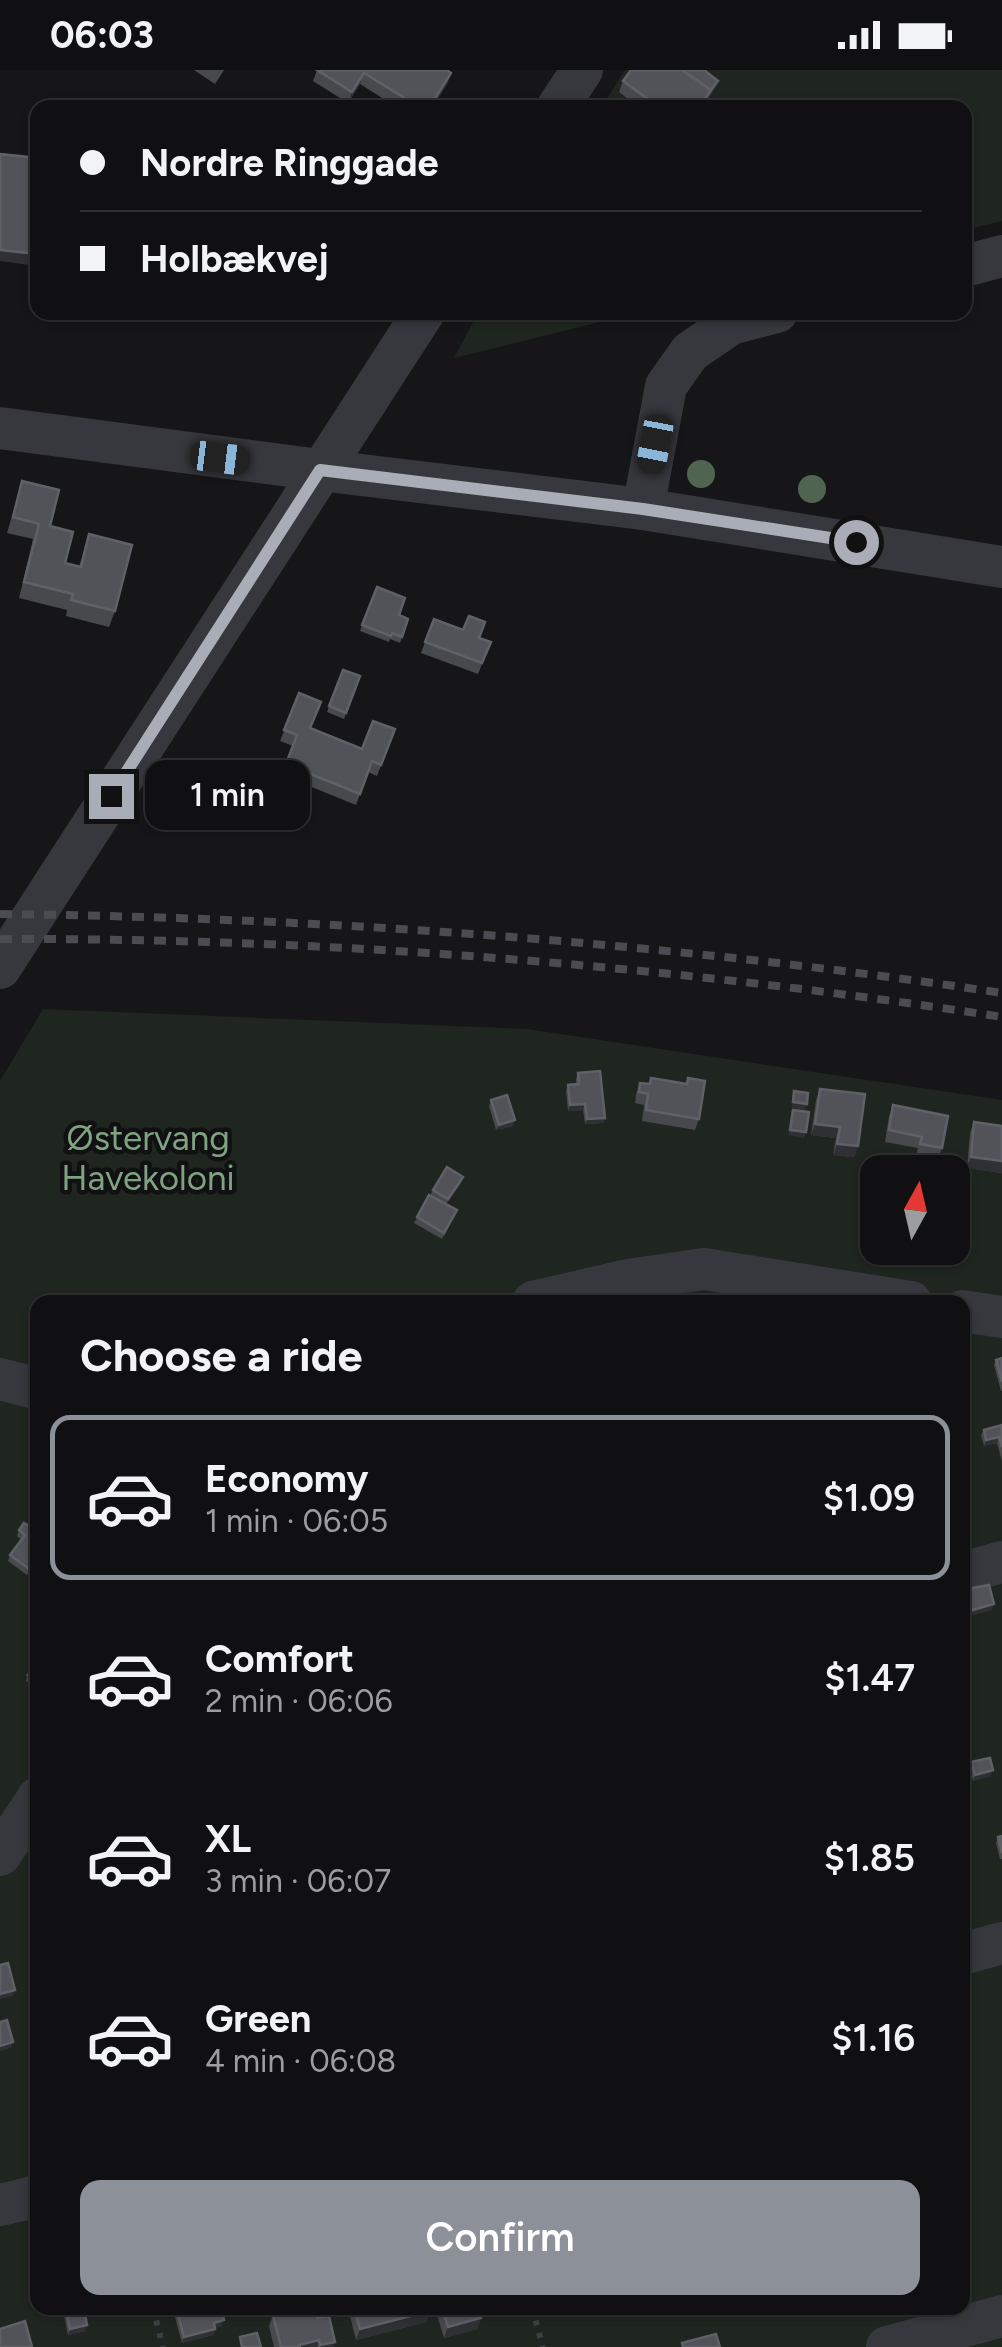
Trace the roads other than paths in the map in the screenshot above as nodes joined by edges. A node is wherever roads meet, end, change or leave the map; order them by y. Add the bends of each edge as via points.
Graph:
1 (1002, 256) edge
2 (972, 264) edge
3 (419, 320) edge
4 (746, 320) edge
5 (0, 428) edge
6 (320, 470) junction
7 (643, 509) junction
8 (1002, 567) edge
9 (0, 968) edge
10 (563, 1295) edge
11 (865, 1295) edge
12 (970, 1312) edge
13 (1002, 1317) edge
14 (0, 1379) edge
15 (30, 1388) edge
16 (1002, 1562) edge
17 (970, 1571) edge
18 (1002, 1943) edge
19 (970, 1952) edge
20 (30, 2198) edge
21 (0, 2205) edge
22 (1002, 2316) edge
23 (887, 2347) edge

1 - 2 street
3 - 6 street
4 - 7 street via 690,352 666,386
5 - 6 street
6 - 7 street
6 - 9 street
7 - 8 street
10 - 11 street via 704,1270
12 - 13 street
14 - 15 street
16 - 17 street
18 - 19 street
20 - 21 street
22 - 23 street

